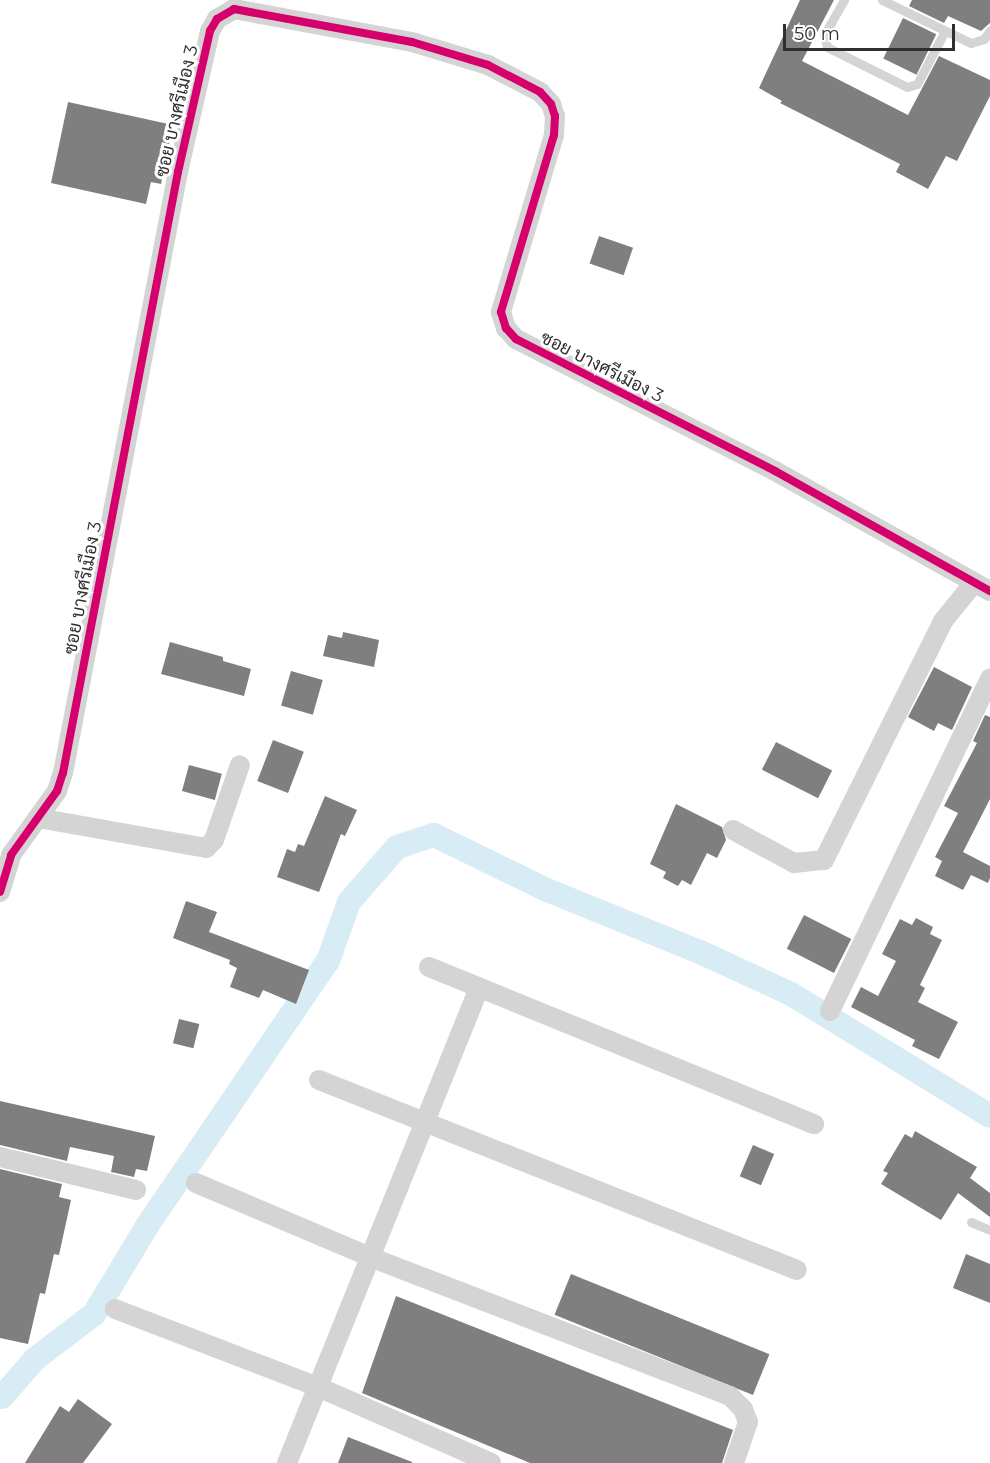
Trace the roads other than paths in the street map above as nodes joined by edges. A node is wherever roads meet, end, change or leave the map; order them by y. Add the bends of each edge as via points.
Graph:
1 (844, 0) edge
2 (882, 0) edge
3 (990, 30) edge
4 (945, 31) junction
5 (982, 587) edge
6 (990, 678) edge
7 (240, 765) dead end
8 (38, 818) junction
9 (733, 830) dead end
10 (0, 892) edge
11 (429, 967) dead end
12 (479, 988) junction
13 (830, 1011) dead end
14 (319, 1080) dead end
15 (425, 1122) junction
16 (814, 1124) dead end
17 (0, 1157) edge
18 (196, 1183) dead end
19 (136, 1190) dead end
20 (971, 1222) dead end
21 (990, 1230) edge
22 (370, 1257) junction
23 (797, 1270) dead end
24 (115, 1309) dead end
25 (318, 1387) junction
26 (287, 1463) edge
27 (491, 1463) edge
28 (734, 1463) edge

1 - 4 lane via 824,35 827,47 907,87 917,84
2 - 4 lane
3 - 4 lane via 984,39 971,43
5 - 8 street, ซอย บางศรีเมือง 3 via 775,471 516,339 506,328 501,312 554,135 555,116 540,92 488,65 412,42 234,9 216,19 210,31 178,172 63,773
5 - 9 street via 943,621 824,860 794,862
6 - 13 street
7 - 8 street via 214,840 206,848
8 - 10 street, ซอย บางศรีเมือง 3 via 11,855
11 - 12 street
12 - 15 street
12 - 16 street
14 - 15 street
15 - 22 street
15 - 23 street
17 - 19 street
18 - 22 street
20 - 21 lane
22 - 25 street
22 - 28 street via 730,1396 743,1409 748,1422
24 - 25 street
25 - 26 street
25 - 27 street

